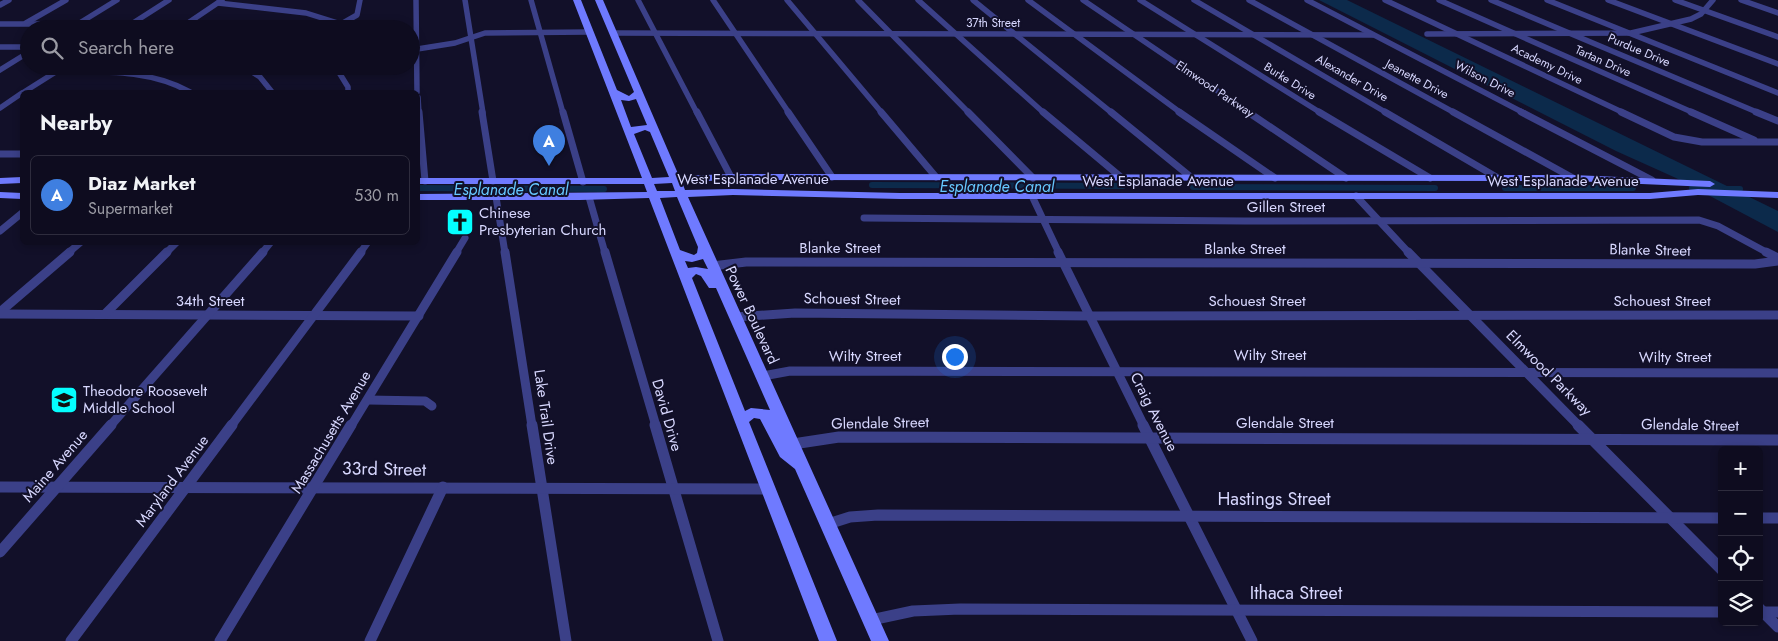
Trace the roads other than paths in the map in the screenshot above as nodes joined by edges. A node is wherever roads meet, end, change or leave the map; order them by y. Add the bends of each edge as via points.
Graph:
1 (9, 0) edge
2 (66, 0) edge
3 (117, 0) edge
4 (170, 0) edge
5 (360, 0) edge
6 (416, 0) edge
7 (465, 0) edge
8 (531, 0) edge
9 (576, 0) edge
10 (599, 0) edge
11 (638, 0) edge
12 (713, 0) edge
13 (787, 0) edge
14 (858, 0) edge
15 (918, 0) edge
16 (972, 0) edge
17 (1028, 0) edge
18 (1083, 0) edge
19 (1140, 0) edge
20 (1194, 0) edge
21 (1249, 0) edge
22 (1307, 0) edge
23 (1384, 0) edge
24 (1438, 0) edge
25 (1491, 0) edge
26 (1547, 0) edge
27 (1608, 0) edge
28 (1675, 0) edge
29 (1713, 0) edge
30 (1741, 0) edge
31 (220, 2) edge
32 (0, 5) edge
33 (1704, 11) junction
34 (1778, 13) edge
35 (31, 20) edge
36 (84, 20) edge
37 (138, 20) edge
38 (193, 20) edge
39 (329, 20) edge
40 (348, 20) edge
41 (415, 20) edge
42 (0, 24) edge
43 (20, 24) edge
44 (1672, 24) junction
45 (540, 32) junction
46 (589, 32) junction
47 (613, 33) junction
48 (655, 33) junction
49 (735, 33) junction
50 (815, 33) junction
51 (889, 33) junction
52 (1631, 33) junction
53 (956, 34) junction
54 (1014, 34) junction
55 (1074, 34) junction
56 (1134, 34) junction
57 (1374, 34) junction
58 (1427, 34) dead end
59 (1516, 34) junction
60 (1195, 35) junction
61 (1254, 35) junction
62 (1312, 35) junction
63 (1458, 35) junction
64 (1572, 35) junction
65 (471, 37) junction
66 (1778, 37) edge
67 (0, 47) edge
68 (20, 47) edge
69 (420, 49) edge
70 (20, 58) edge
71 (1778, 64) edge
72 (0, 70) edge
73 (51, 75) edge
74 (135, 75) edge
75 (257, 75) edge
76 (340, 75) edge
77 (416, 75) edge
78 (28, 90) edge
79 (186, 90) edge
80 (271, 90) edge
81 (348, 90) edge
82 (417, 90) edge
83 (611, 90) junction
84 (639, 92) junction
85 (1778, 93) edge
86 (19, 98) edge
87 (0, 108) edge
88 (1778, 121) edge
89 (656, 131) junction
90 (628, 134) junction
91 (1759, 142) junction
92 (1778, 142) edge
93 (420, 153) edge
94 (0, 154) edge
95 (20, 154) edge
96 (731, 177) junction
97 (832, 177) junction
98 (848, 177) junction
99 (936, 177) junction
100 (1033, 178) junction
101 (1122, 178) junction
102 (1135, 178) junction
103 (1188, 178) junction
104 (1275, 178) junction
105 (1346, 178) junction
106 (1435, 178) junction
107 (1485, 178) junction
108 (1498, 178) junction
109 (1574, 178) junction
110 (0, 180) edge
111 (20, 180) edge
112 (676, 180) junction
113 (1652, 180) junction
114 (421, 181) edge
115 (493, 181) junction
116 (646, 181) junction
117 (583, 182) junction
118 (624, 182) junction
119 (1778, 187) edge
120 (833, 193) junction
121 (682, 194) junction
122 (652, 195) junction
123 (1778, 195) edge
124 (0, 196) edge
125 (20, 196) edge
126 (614, 196) junction
127 (1032, 196) junction
128 (1124, 196) junction
129 (1179, 196) junction
130 (1356, 196) junction
131 (1451, 196) junction
132 (1506, 196) junction
133 (420, 197) edge
134 (589, 197) junction
135 (496, 198) junction
136 (20, 215) edge
137 (864, 218) dead end
138 (1043, 219) junction
139 (1379, 220) junction
140 (0, 231) edge
141 (465, 238) dead end
142 (78, 245) edge
143 (174, 245) edge
144 (268, 245) edge
145 (366, 245) edge
146 (704, 247) junction
147 (675, 251) junction
148 (1778, 259) edge
149 (1418, 262) junction
150 (1063, 263) junction
151 (712, 266) junction
152 (685, 278) junction
153 (725, 294) junction
154 (0, 313) edge
155 (105, 314) junction
156 (208, 314) junction
157 (1467, 314) junction
158 (314, 315) junction
159 (419, 316) junction
160 (1088, 316) junction
161 (1778, 316) edge
162 (736, 317) junction
163 (1115, 370) junction
164 (1523, 371) junction
165 (1778, 373) edge
166 (763, 376) junction
167 (368, 400) junction
168 (432, 406) dead end
169 (741, 422) junction
170 (1149, 437) junction
171 (1591, 439) junction
172 (1778, 440) edge
173 (793, 444) junction
174 (801, 465) junction
175 (58, 486) junction
176 (186, 486) junction
177 (316, 486) junction
178 (0, 487) edge
179 (443, 487) junction
180 (542, 489) junction
181 (673, 489) junction
182 (768, 489) junction
183 (1189, 516) junction
184 (1670, 518) junction
185 (1718, 518) edge
186 (1763, 518) edge
187 (1778, 518) edge
188 (828, 524) junction
189 (0, 552) edge
190 (1718, 566) edge
191 (1237, 610) junction
192 (1763, 611) edge
193 (1718, 612) edge
194 (1778, 612) edge
195 (1763, 613) edge
196 (871, 620) junction
197 (1778, 627) edge
198 (71, 641) edge
199 (220, 641) edge
200 (370, 641) edge
201 (566, 641) edge
202 (718, 641) edge
203 (828, 641) edge
204 (880, 641) edge
205 (1252, 641) edge

1 - 32 street
2 - 35 street
3 - 36 street
4 - 37 street
5 - 40 street via 357,15
6 - 41 street
7 - 65 street
8 - 45 street
9 - 46 main road
10 - 47 main road, Power Boulevard
11 - 48 street
12 - 49 street
13 - 50 street
14 - 51 street
15 - 53 street
16 - 54 street
17 - 55 street
18 - 56 street, Elmwood Parkway
19 - 60 street, Burke Drive
20 - 61 street, Alexander Drive
21 - 62 street, Jeanette Drive
22 - 57 street, Wilson Drive
23 - 63 street, Academy Drive
24 - 59 street, Tartan Drive
25 - 64 street, Purdue Drive
26 - 52 street
27 - 44 street
28 - 33 street
29 - 33 street
30 - 34 street
31 - 38 street
31 - 39 street via 269,7
33 - 44 street via 1691,19
33 - 66 street
42 - 43 street
44 - 52 street
44 - 71 street
45 - 46 street
45 - 65 street via 490,33
45 - 117 street
46 - 83 main road
47 - 48 street, 37th Street
47 - 84 main road, Power Boulevard
48 - 49 street, 37th Street
48 - 96 street
49 - 50 street, 37th Street
49 - 97 street
50 - 51 street, 37th Street
50 - 99 street
51 - 53 street, 37th Street
51 - 100 street
52 - 64 street
52 - 85 street
53 - 54 street, 37th Street
53 - 101 street via 1072,138
54 - 55 street, 37th Street
54 - 103 street
55 - 56 street, 37th Street
55 - 104 street
56 - 60 street, 37th Street
56 - 105 street, Elmwood Parkway
57 - 62 street, 37th Street
57 - 113 street, Wilson Drive
58 - 63 street
59 - 63 street
59 - 64 street
59 - 91 street, Tartan Drive
60 - 61 street, 37th Street
60 - 106 street, Burke Drive
61 - 62 street, 37th Street
61 - 108 street, Alexander Drive
62 - 109 street, Jeanette Drive
63 - 91 street, Academy Drive via 1681,139
64 - 88 street, Purdue Drive
65 - 69 street
65 - 115 street
67 - 68 street
70 - 72 street
73 - 78 street
74 - 79 street via 169,82
75 - 80 street
76 - 81 street
77 - 82 street
83 - 84 main road via 624,98 633,98
83 - 90 main road
84 - 89 main road, Power Boulevard
86 - 87 street
89 - 90 main road via 645,126 634,128
89 - 112 main road, Power Boulevard
90 - 116 main road
91 - 92 street, Academy Drive
93 - 114 street
94 - 95 street
96 - 97 main road, West Esplanade Avenue
96 - 112 main road, West Esplanade Avenue
97 - 98 main road, West Esplanade Avenue
98 - 99 main road, West Esplanade Avenue
98 - 120 main road via 823,183 824,189
99 - 100 main road, West Esplanade Avenue
100 - 101 main road, West Esplanade Avenue
101 - 102 main road, West Esplanade Avenue
102 - 103 main road, West Esplanade Avenue
102 - 128 main road via 1149,188 1146,192
103 - 104 main road, West Esplanade Avenue
103 - 129 main road via 1167,181 1163,185
104 - 105 main road, West Esplanade Avenue
105 - 106 main road, West Esplanade Avenue
106 - 107 main road, West Esplanade Avenue
106 - 131 main road via 1456,182 1463,187 1460,194
107 - 108 main road, West Esplanade Avenue
107 - 132 main road via 1474,182 1477,187 1487,193
108 - 109 main road, West Esplanade Avenue
109 - 113 main road, West Esplanade Avenue
110 - 111 main road
112 - 116 main road, West Esplanade Avenue
112 - 121 main road, Power Boulevard
112 - 122 main road via 656,189
113 - 119 main road, West Esplanade Avenue
114 - 115 main road, West Esplanade Avenue
115 - 117 main road, West Esplanade Avenue
116 - 118 main road, West Esplanade Avenue
116 - 122 main road
117 - 118 main road, West Esplanade Avenue
118 - 126 main road via 636,185 636,190
120 - 121 main road, West Esplanade Avenue
120 - 127 main road, West Esplanade Avenue
121 - 122 main road, West Esplanade Avenue
121 - 146 main road, Power Boulevard
122 - 126 main road, West Esplanade Avenue
122 - 147 main road
123 - 132 main road, West Esplanade Avenue via 1698,192 1650,196
124 - 125 main road
126 - 134 main road, West Esplanade Avenue
127 - 128 main road, West Esplanade Avenue
127 - 138 street, Craig Avenue
128 - 129 main road, West Esplanade Avenue
129 - 130 main road, West Esplanade Avenue
130 - 131 main road, West Esplanade Avenue
130 - 139 street, Elmwood Parkway
131 - 132 main road, West Esplanade Avenue
133 - 135 main road, West Esplanade Avenue
134 - 135 main road, West Esplanade Avenue
134 - 181 street, David Drive
135 - 180 street, Lake Trail Drive
136 - 140 street
137 - 138 street, Gillen Street
138 - 139 street, Gillen Street
138 - 150 street, Craig Avenue
139 - 148 street, Gillen Street via 1699,220
139 - 149 street, Elmwood Parkway
141 - 159 street, Massachusetts Avenue
142 - 154 street
143 - 155 street
144 - 156 street, Maine Avenue
145 - 158 street, Maryland Avenue
146 - 147 main road via 703,254 692,259
146 - 151 main road, Power Boulevard
147 - 152 main road
148 - 149 street, Blanke Street via 1755,264
149 - 150 street, Blanke Street
149 - 157 street, Elmwood Parkway
150 - 151 street, Blanke Street via 746,262
150 - 160 street, Craig Avenue
151 - 153 main road, Power Boulevard
152 - 153 main road via 692,271 703,271 714,288
152 - 169 main road
153 - 162 main road, Power Boulevard
154 - 155 street, 34th Street
155 - 156 street, 34th Street
156 - 158 street, 34th Street
156 - 175 street, Maine Avenue
157 - 160 street, Schouest Street
157 - 161 street, Schouest Street
157 - 164 street, Elmwood Parkway
158 - 159 street, 34th Street
158 - 176 street, Maryland Avenue
159 - 167 street, Massachusetts Avenue
160 - 162 street, Schouest Street via 795,313
160 - 163 street, Craig Avenue
162 - 166 main road, Power Boulevard
163 - 164 street, Wilty Street
163 - 166 street, Wilty Street via 790,371
163 - 170 street, Craig Avenue
164 - 165 street, Wilty Street
164 - 171 street, Elmwood Parkway
166 - 173 main road, Power Boulevard
167 - 168 street via 425,401
167 - 177 street, Massachusetts Avenue
169 - 174 main road via 751,413 765,414 785,454
169 - 182 main road
170 - 171 street, Glendale Street
170 - 173 street, Glendale Street via 839,437
170 - 183 street, Craig Avenue
171 - 172 street, Glendale Street
171 - 184 street, Elmwood Parkway
173 - 174 main road, Power Boulevard
174 - 188 main road, Power Boulevard
175 - 176 street, 33rd Street
175 - 178 street, 33rd Street
175 - 189 street, Maine Avenue
176 - 177 street, 33rd Street
176 - 198 street, Maryland Avenue
177 - 179 street, 33rd Street
177 - 199 street, Massachusetts Avenue
179 - 180 street, 33rd Street
179 - 200 street
180 - 181 street, 33rd Street
180 - 201 street, Lake Trail Drive
181 - 182 street, 33rd Street
181 - 202 street, David Drive
182 - 203 main road
183 - 184 street, Hastings Street
183 - 188 street, Hastings Street via 878,515 850,517
183 - 191 street, Craig Avenue
184 - 185 street, Hastings Street
184 - 190 street, Elmwood Parkway
186 - 187 street
188 - 196 main road, Power Boulevard
191 - 193 street, Ithaca Street
191 - 196 street, Ithaca Street via 960,609 913,611
191 - 205 street, Craig Avenue
192 - 194 street
195 - 197 street
196 - 204 main road, Power Boulevard

